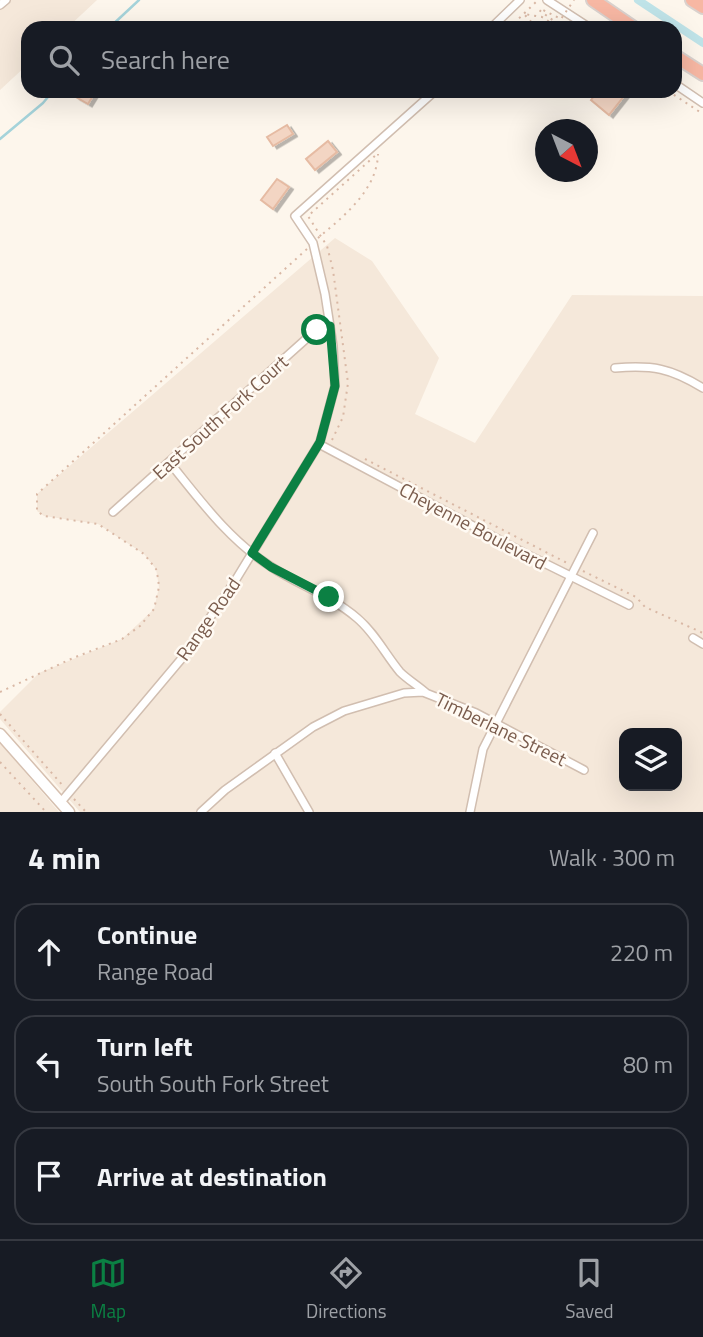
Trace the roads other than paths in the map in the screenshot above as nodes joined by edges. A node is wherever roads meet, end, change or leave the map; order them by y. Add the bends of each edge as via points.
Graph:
1 (6, 0) edge
2 (520, 0) edge
3 (547, 0) edge
4 (593, 0) edge
5 (692, 0) edge
6 (0, 5) edge
7 (703, 7) edge
8 (498, 21) edge
9 (579, 21) edge
10 (624, 21) edge
11 (682, 60) edge
12 (703, 74) edge
13 (682, 89) edge
14 (428, 98) edge
15 (703, 103) edge
16 (330, 326) junction
17 (615, 368) dead end
18 (703, 388) edge
19 (319, 444) junction
20 (170, 463) junction
21 (113, 512) dead end
22 (593, 533) dead end
23 (252, 553) junction
24 (571, 577) junction
25 (629, 605) dead end
26 (693, 638) dead end
27 (703, 644) edge
28 (429, 694) junction
29 (496, 724) junction
30 (0, 734) edge
31 (275, 752) junction
32 (584, 770) dead end
33 (61, 803) junction
34 (69, 812) edge
35 (201, 812) edge
36 (309, 812) edge
37 (470, 812) edge

1 - 6 street
2 - 8 street
3 - 9 street
4 - 10 highway
5 - 7 highway
11 - 12 highway
13 - 15 street
14 - 16 street, Range Road via 375,151 295,216 313,243
16 - 19 street, Range Road via 335,386
16 - 20 street, East South Fork Court via 306,339
17 - 18 street via 639,366 676,372
19 - 23 street, Range Road
19 - 24 street, Cheyenne Boulevard
20 - 21 street, East South Fork Court
20 - 23 street via 213,518
22 - 24 street
23 - 28 street via 359,619 401,673
23 - 33 street, Range Road via 183,657
24 - 25 street, Cheyenne Boulevard
24 - 29 street
26 - 27 street
28 - 29 street, Timberlane Street
28 - 31 street, Timberlane Street via 404,693 344,710
29 - 32 street, Timberlane Street
29 - 37 street via 482,749
30 - 33 main road
31 - 35 street, Timberlane Street
31 - 36 street
33 - 34 main road

